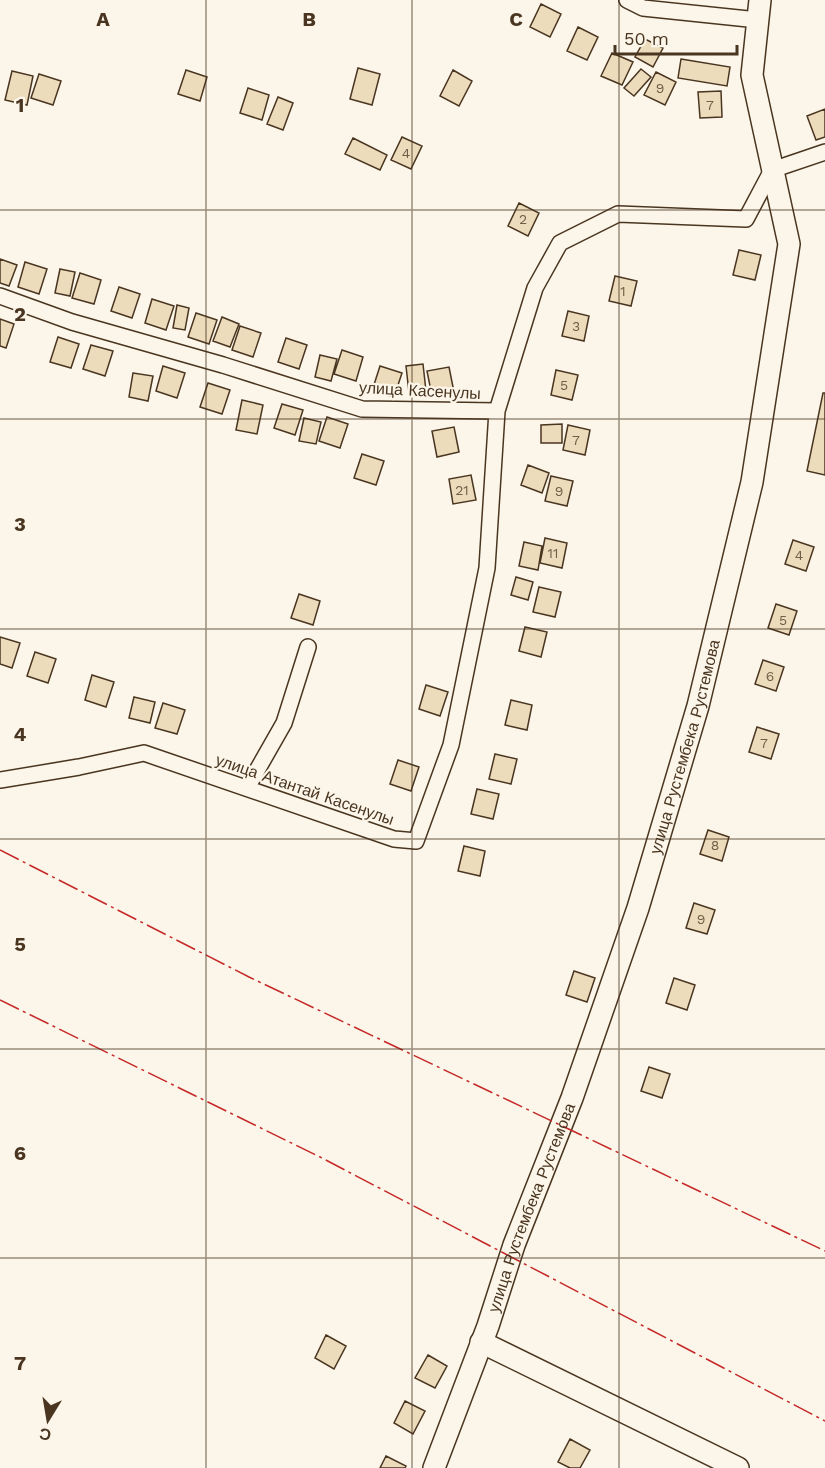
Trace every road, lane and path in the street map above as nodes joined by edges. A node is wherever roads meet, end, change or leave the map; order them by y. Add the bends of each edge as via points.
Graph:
1 (627, 0) edge
2 (759, 10) edge
3 (825, 152) edge
4 (772, 170) junction
5 (0, 296) edge
6 (497, 411) junction
7 (308, 647) dead end
8 (0, 780) edge
9 (247, 788) junction
10 (482, 1342) junction
11 (434, 1468) edge
12 (738, 1468) edge

1 - 2 street via 643,8
2 - 4 street, улица Рустембека Рустемова via 752,75
3 - 4 street
4 - 6 street, улица Касенулы via 746,219 618,214 560,243 535,288
4 - 10 street, улица Рустембека Рустемова via 789,244 752,482 698,706 634,919
5 - 6 street, улица Касенулы via 72,322 362,408
6 - 9 street, улица Атантай Касенулы via 487,568 451,745 416,841 394,839
7 - 9 street via 284,723
8 - 9 street, улица Атантай Касенулы via 144,753
10 - 11 street, улица Рустембека Рустемова
10 - 12 street

